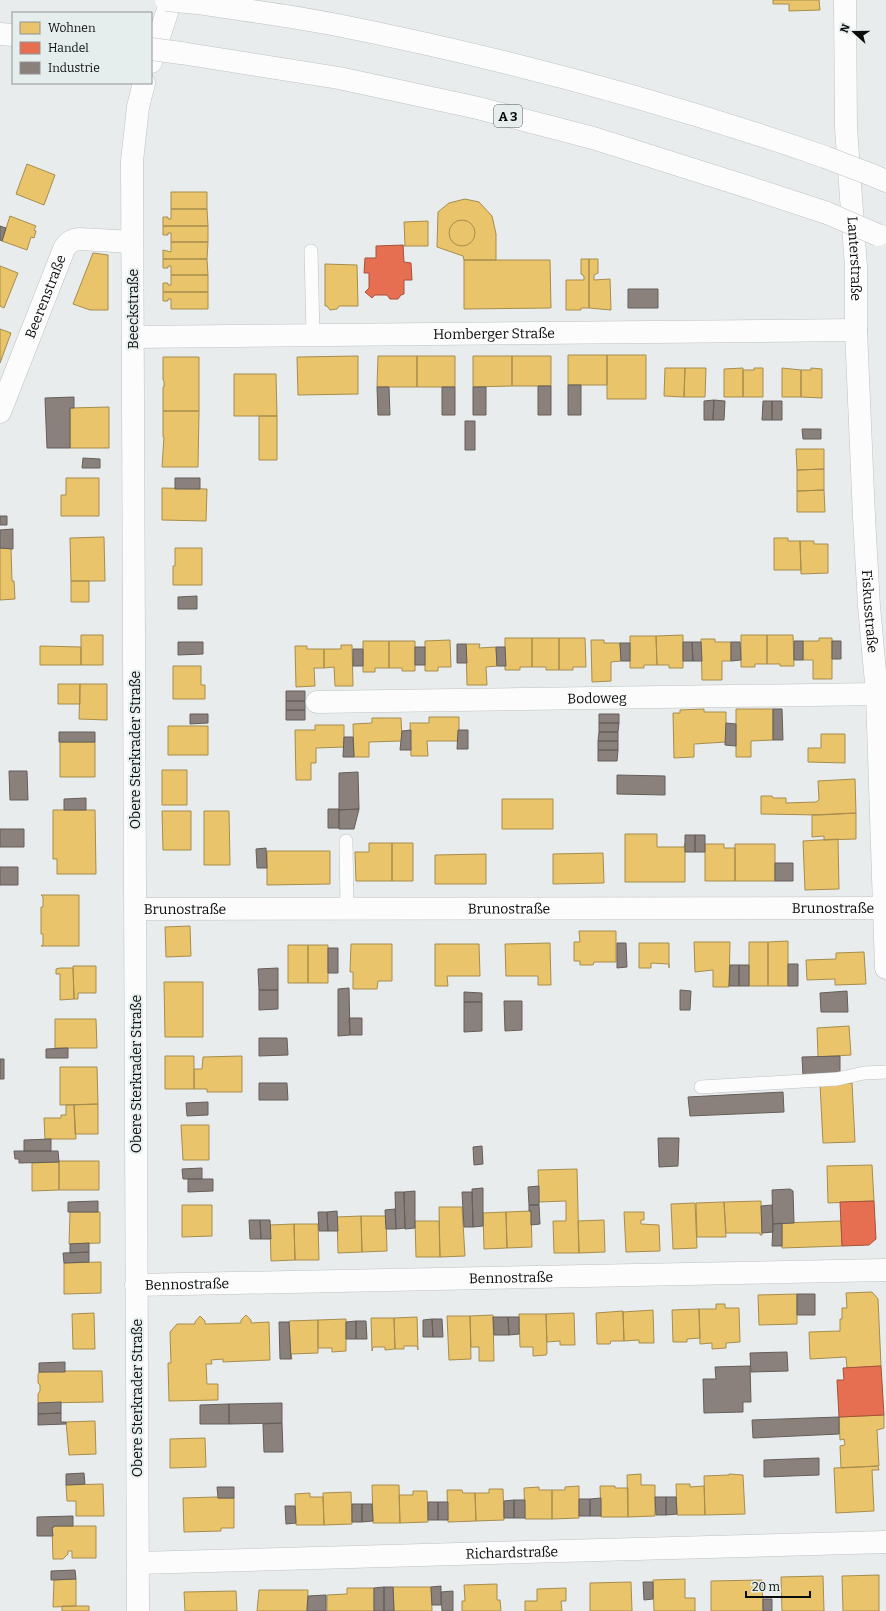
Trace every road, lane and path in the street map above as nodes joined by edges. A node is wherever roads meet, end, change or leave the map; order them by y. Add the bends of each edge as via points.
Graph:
1 (166, 0) edge
2 (171, 0) edge
3 (845, 0) edge
4 (0, 34) edge
5 (12, 35) edge
6 (152, 49) edge
7 (152, 59) edge
8 (144, 84) edge
9 (879, 178) edge
10 (882, 236) edge
11 (132, 242) junction
12 (311, 251) dead end
13 (856, 330) junction
14 (313, 335) junction
15 (133, 337) junction
16 (0, 412) edge
17 (864, 517) joint
18 (133, 536) joint
19 (876, 694) junction
20 (317, 702) dead end
21 (884, 840) edge
22 (346, 841) dead end
23 (884, 908) junction
24 (136, 909) junction
25 (347, 909) junction
26 (886, 968) edge
27 (886, 1072) edge
28 (701, 1087) dead end
29 (886, 1270) edge
30 (136, 1286) junction
31 (886, 1542) edge
32 (138, 1563) junction
33 (138, 1611) edge

1 - 9 main road, bridge via 197,2 330,23 470,53 609,89 758,134
2 - 7 main road
3 - 13 main road, Lanterstraße via 846,128 856,267
4 - 5 main road
6 - 10 main road, A 3, bridge via 339,78 478,108 593,138 745,186 827,213
8 - 11 main road, Beeckstraße via 138,107 133,155
11 - 15 main road, Beeckstraße
11 - 16 main road, Beerenstraße via 80,239 68,243
12 - 14 lane
13 - 14 main road, Homberger Straße
13 - 17 main road, Lanterstraße
14 - 15 main road, Homberger Straße
15 - 18 main road, Beeckstraße
17 - 19 main road, Fiskusstraße
18 - 24 main road, Obere Sterkrader Straße
19 - 20 main road, Bodoweg
19 - 21 main road, Fiskusstraße
21 - 23 main road, Fiskusstraße
22 - 25 lane
23 - 25 main road, Brunostraße
23 - 26 main road, Fiskusstraße
24 - 25 main road, Brunostraße
24 - 30 main road, Obere Sterkrader Straße
27 - 28 lane via 864,1073 837,1079
29 - 30 main road, Bennostraße
30 - 32 main road, Obere Sterkrader Straße
31 - 32 main road, Richardstraße
32 - 33 main road, Obere Sterkrader Straße

